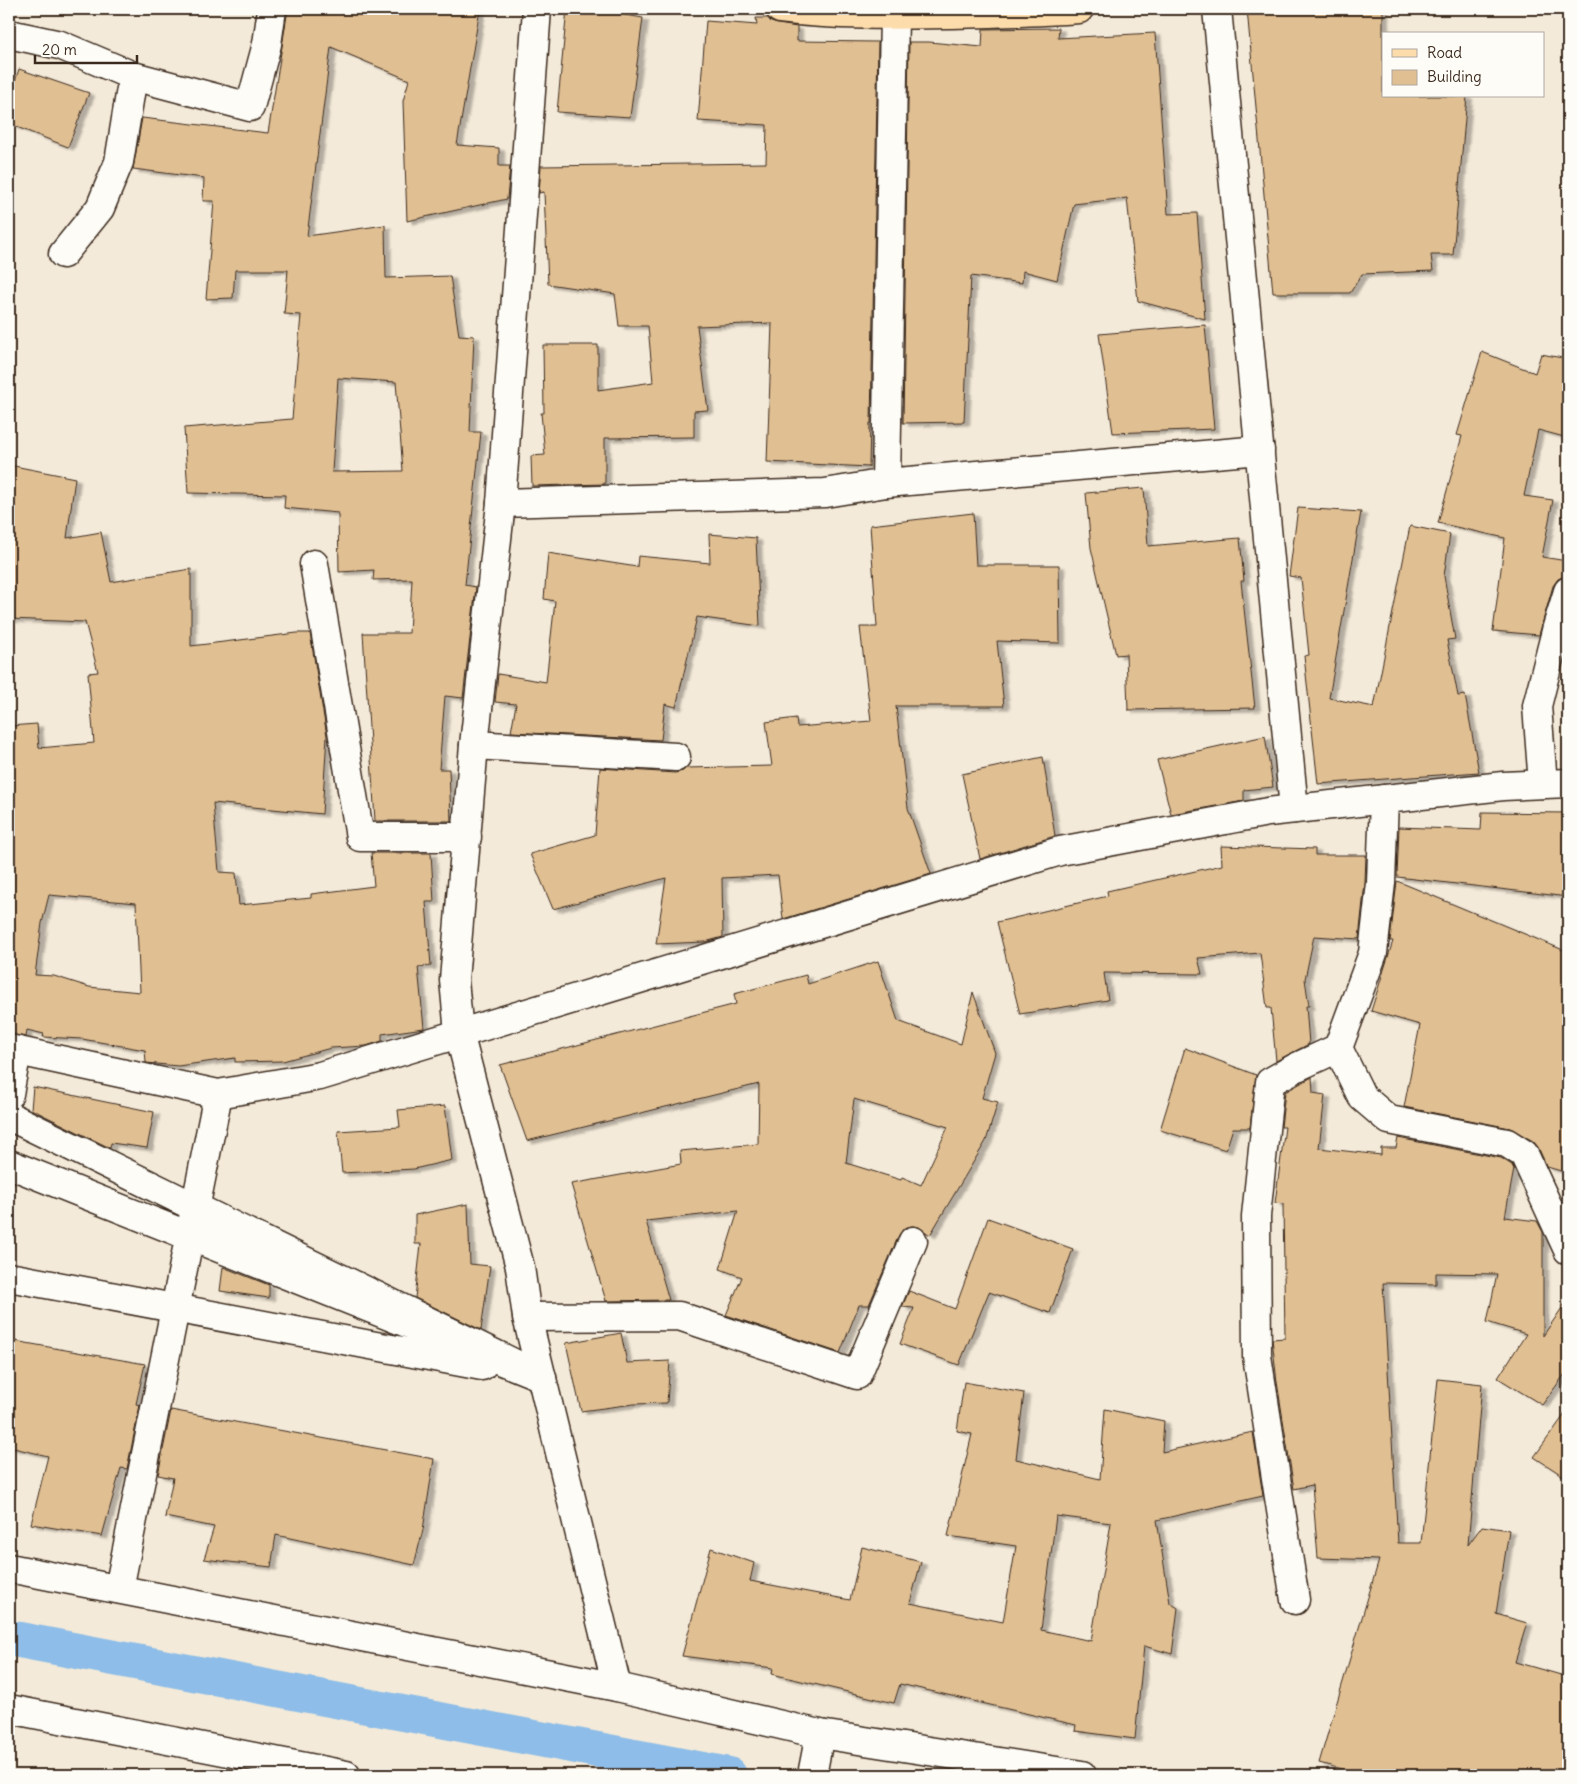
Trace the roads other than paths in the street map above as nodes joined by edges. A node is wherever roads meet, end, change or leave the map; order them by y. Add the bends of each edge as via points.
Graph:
1 (272, 9) edge
2 (537, 9) edge
3 (780, 9) edge
4 (1079, 9) edge
5 (1217, 9) edge
6 (858, 12) edge
7 (894, 15) junction
8 (9, 34) edge
9 (133, 76) junction
10 (64, 254) dead end
11 (1260, 450) junction
12 (886, 484) junction
13 (501, 503) junction
14 (314, 564) dead end
15 (1568, 592) edge
16 (474, 745) junction
17 (676, 756) dead end
18 (1556, 784) edge
19 (1384, 799) junction
20 (1294, 809) junction
21 (467, 836) junction
22 (459, 1033) junction
23 (1338, 1048) junction
24 (13, 1050) edge
25 (9, 1094) edge
26 (218, 1094) junction
27 (9, 1116) edge
28 (9, 1164) edge
29 (913, 1241) dead end
30 (1568, 1250) edge
31 (9, 1278) edge
32 (9, 1284) edge
33 (527, 1317) junction
34 (173, 1320) junction
35 (542, 1377) junction
36 (9, 1568) edge
37 (119, 1589) junction
38 (1295, 1600) dead end
39 (617, 1687) junction
40 (9, 1709) edge
41 (820, 1734) junction
42 (346, 1775) edge
43 (812, 1775) edge
44 (1082, 1775) edge

1 - 9 street via 267,44 250,107
2 - 13 street
3 - 6 main road
4 - 7 main road
5 - 11 street
6 - 7 main road
7 - 12 street
8 - 9 street via 60,45
9 - 10 street via 119,162 100,208
11 - 12 street
11 - 20 street
12 - 13 street via 825,493
13 - 16 street
14 - 21 street via 360,837
15 - 18 street via 1537,706
16 - 17 street
16 - 21 street
18 - 19 street via 1503,786
19 - 20 street
19 - 23 street via 1381,883 1373,953
20 - 22 street via 1060,851
21 - 22 street via 454,980
22 - 26 street via 320,1076
22 - 33 street via 520,1267
23 - 30 street via 1362,1097 1389,1120 1507,1143 1524,1154
23 - 38 street via 1270,1082 1256,1216 1257,1356
24 - 25 street
24 - 26 street
26 - 34 street
27 - 35 street
28 - 35 street
29 - 33 street via 857,1375 679,1316
31 - 35 street
32 - 34 street
33 - 35 street
34 - 35 street
34 - 37 street
35 - 39 street
36 - 37 street
37 - 39 street
39 - 41 street
40 - 42 street
41 - 43 street
41 - 44 street

